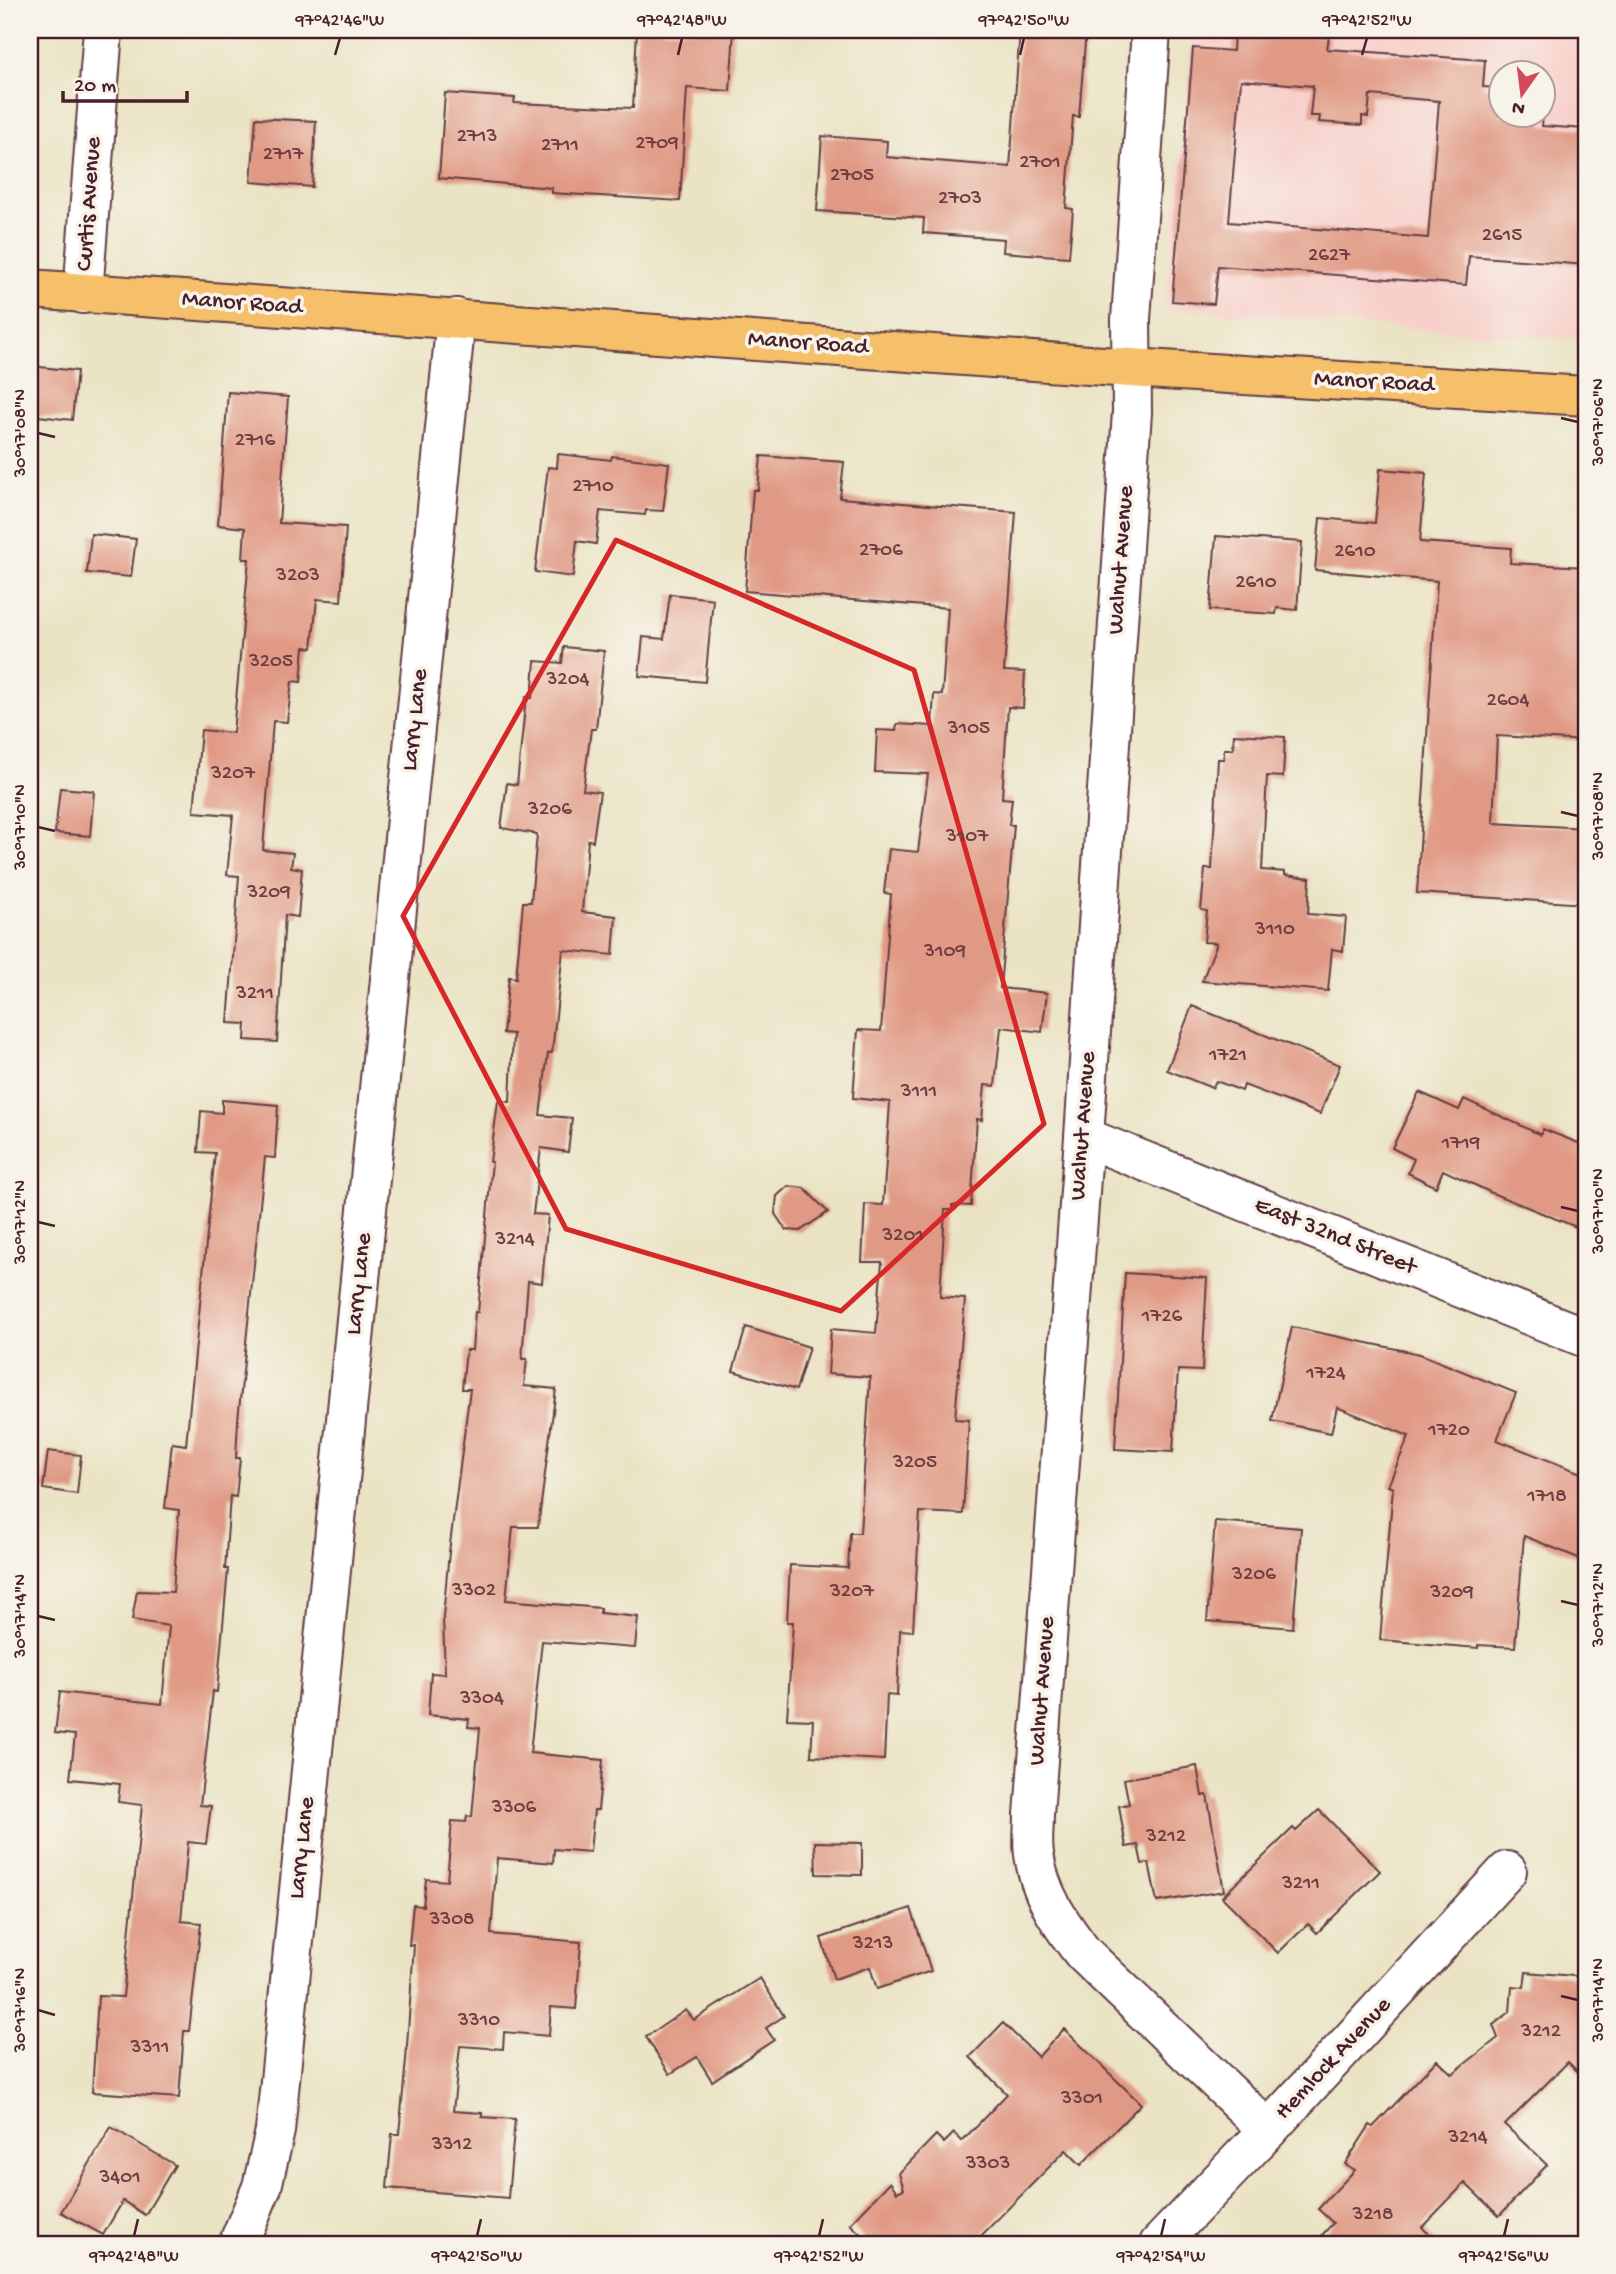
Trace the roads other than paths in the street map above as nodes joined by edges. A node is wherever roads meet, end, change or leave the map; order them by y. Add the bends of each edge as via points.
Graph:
1 (103, 30) edge
2 (1151, 30) edge
3 (30, 289) edge
4 (83, 293) junction
5 (456, 318) junction
6 (1131, 368) junction
7 (1586, 396) edge
8 (1084, 1137) junction
9 (1586, 1338) edge
10 (1507, 1871) dead end
11 (1268, 2130) junction
12 (238, 2244) edge
13 (1158, 2244) edge

1 - 4 street, Curtis Avenue
2 - 6 street, Walnut Avenue
3 - 4 main road, Manor Road
4 - 5 main road, Manor Road
5 - 6 main road, Manor Road
5 - 12 street, Larry Lane via 275,2132 262,2187
6 - 7 main road, Manor Road
6 - 8 street, Walnut Avenue via 1132,412
8 - 9 street, East 32nd Street
8 - 11 street, Walnut Avenue via 1033,1853 1043,1890 1060,1924 1083,1953
10 - 11 street, Hemlock Avenue
11 - 13 street, Hemlock Avenue

